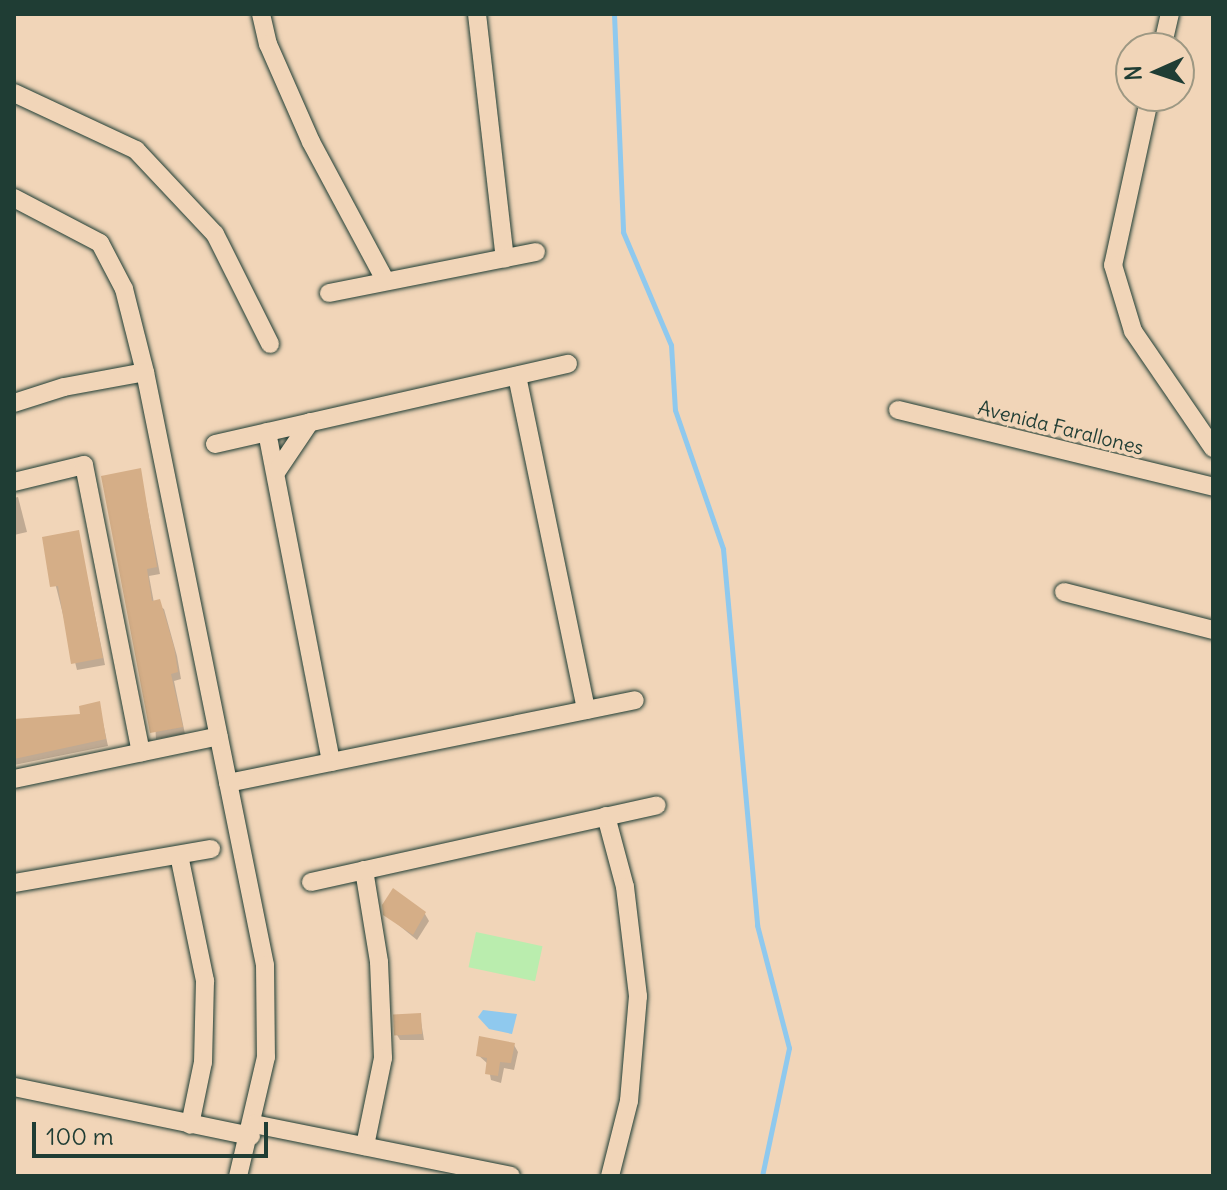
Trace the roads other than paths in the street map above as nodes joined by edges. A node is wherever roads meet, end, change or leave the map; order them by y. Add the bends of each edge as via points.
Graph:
1 (261, 14) edge
2 (477, 14) edge
3 (14, 93) edge
4 (1146, 112) edge
5 (14, 198) edge
6 (536, 252) dead end
7 (505, 258) junction
8 (385, 280) junction
9 (329, 293) dead end
10 (270, 344) dead end
11 (568, 364) dead end
12 (145, 372) junction
13 (517, 376) junction
14 (14, 403) edge
15 (898, 410) dead end
16 (310, 422) junction
17 (267, 432) junction
18 (215, 444) dead end
19 (1213, 448) edge
20 (277, 471) junction
21 (14, 482) edge
22 (1213, 487) edge
23 (1064, 592) dead end
24 (1213, 630) edge
25 (635, 700) dead end
26 (586, 710) junction
27 (219, 736) junction
28 (141, 752) junction
29 (331, 762) junction
30 (14, 779) edge
31 (228, 783) junction
32 (657, 805) dead end
33 (606, 816) junction
34 (211, 849) dead end
35 (179, 855) junction
36 (364, 870) junction
37 (311, 882) dead end
38 (14, 883) edge
39 (14, 1087) edge
40 (190, 1125) junction
41 (252, 1130) junction
42 (365, 1146) junction
43 (238, 1176) edge
44 (511, 1176) edge
45 (610, 1176) edge

1 - 8 street via 268,44 311,142
2 - 7 street
3 - 10 street via 136,150 215,234
4 - 19 street via 1113,265 1133,331
5 - 12 street via 100,243 124,289
6 - 7 street
7 - 8 street
8 - 9 street
11 - 13 street
12 - 14 street via 64,387
12 - 27 street
13 - 16 street
13 - 26 street
15 - 22 street, Avenida Farallones
16 - 17 street
16 - 20 street
17 - 18 street
17 - 20 street
20 - 29 street
21 - 28 street via 84,465
23 - 24 street
25 - 26 street
26 - 29 street
27 - 28 street
27 - 31 street
28 - 30 street
29 - 31 street
31 - 41 street via 265,965 266,1057
32 - 33 street
33 - 36 street
33 - 45 street via 625,887 638,996 629,1101
34 - 35 street
35 - 38 street
35 - 40 street via 205,981 203,1062
36 - 37 street
36 - 42 street via 379,962 383,1058
39 - 40 street
40 - 41 street
41 - 42 street
41 - 43 street
42 - 44 street

